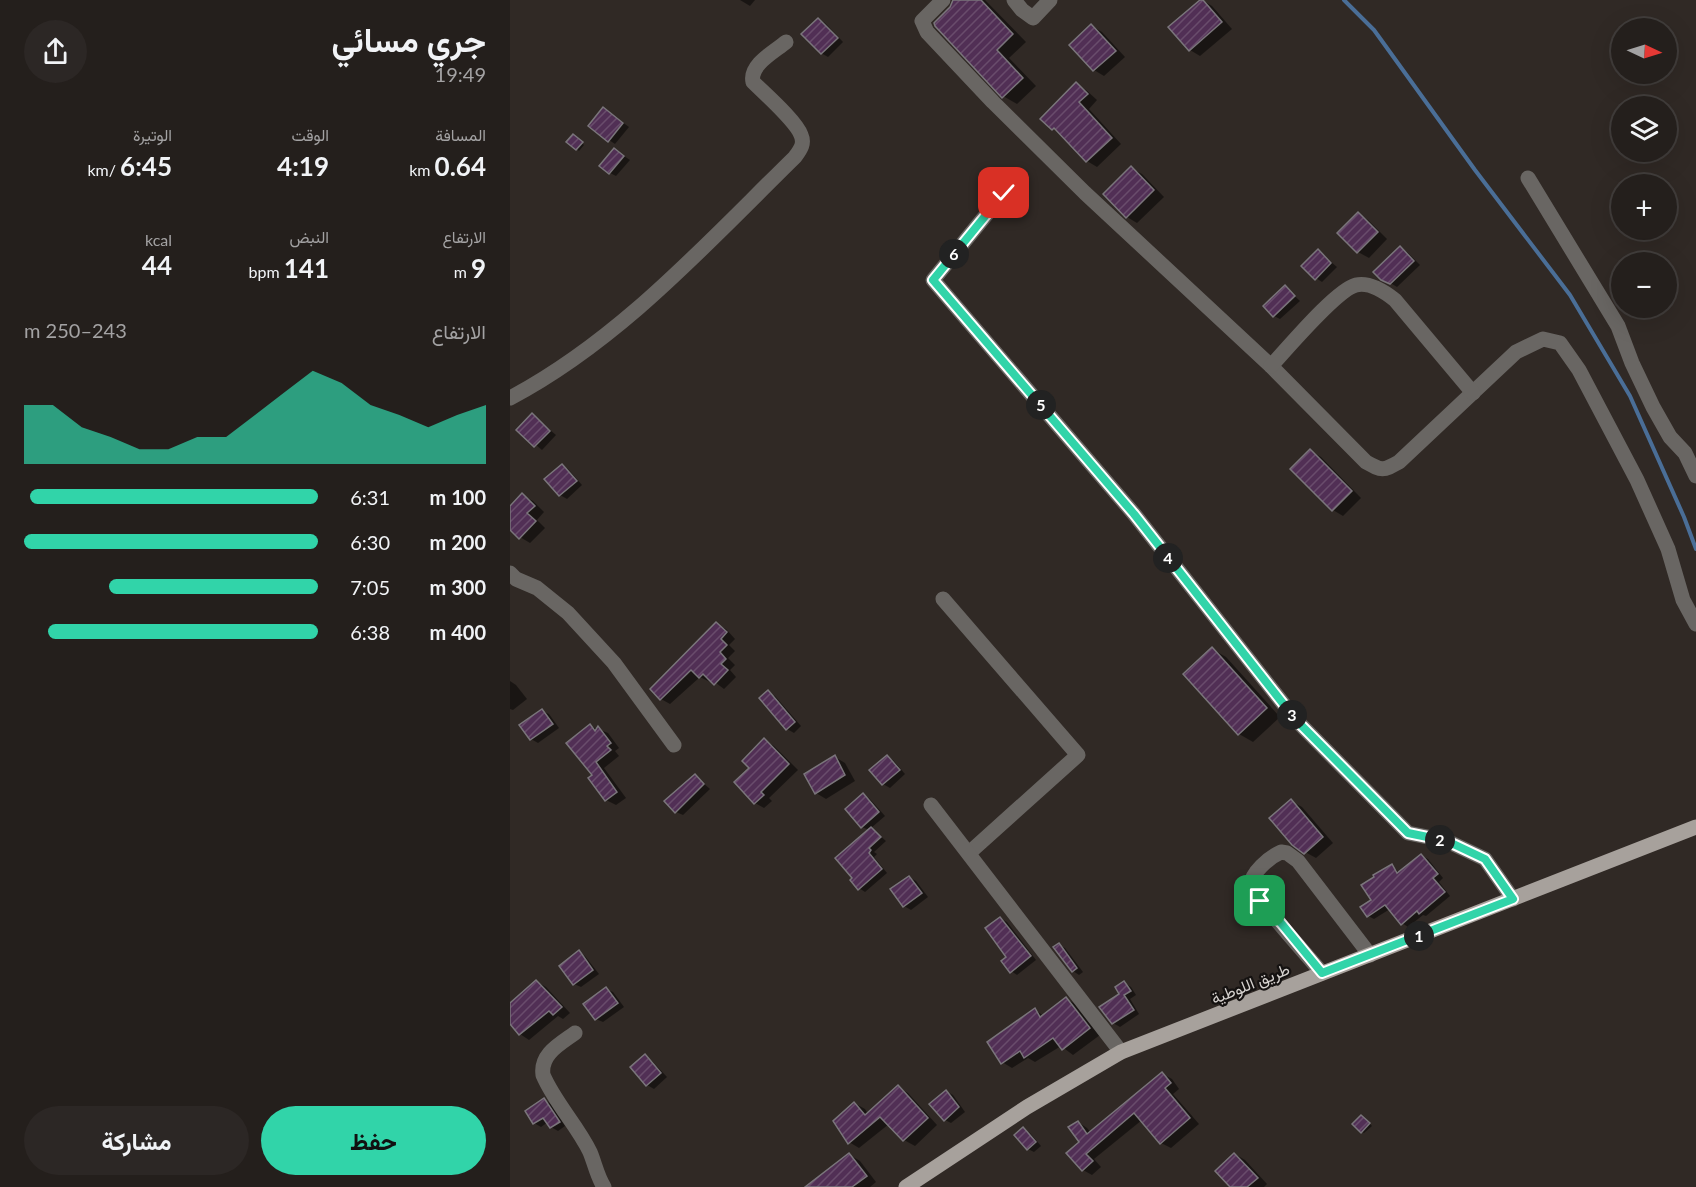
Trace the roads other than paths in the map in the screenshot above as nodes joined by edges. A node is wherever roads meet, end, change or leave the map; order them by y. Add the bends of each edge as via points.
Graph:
1 (943, 0) edge
2 (1014, 0) edge
3 (1050, 0) edge
4 (786, 42) dead end
5 (1528, 178) dead end
6 (1004, 193) dead end
7 (1271, 366) junction
8 (1473, 393) junction
9 (510, 398) edge
10 (1696, 476) edge
11 (510, 573) edge
12 (943, 599) dead end
13 (1696, 624) edge
14 (674, 746) dead end
15 (931, 806) dead end
16 (1696, 827) edge
17 (969, 854) junction
18 (1513, 899) junction
19 (1370, 955) junction
20 (1322, 973) junction
21 (575, 1033) dead end
22 (1121, 1052) junction
23 (604, 1187) edge
24 (906, 1187) edge

1 - 7 street via 922,21 927,32 1085,193
2 - 3 street via 1033,18
4 - 9 street via 754,69 752,76 753,82 802,136 802,146 795,157 632,313 551,375
5 - 10 street via 1618,326 1653,407
6 - 18 street via 933,280 1134,514 1296,720 1408,833 1447,841 1485,859
7 - 8 street via 1347,444 1380,470 1399,462
7 - 8 street via 1338,297 1354,285 1363,284 1395,300
8 - 13 street via 1516,352 1543,339 1560,343 1580,370 1637,480
11 - 14 street via 537,588 568,614 614,663
12 - 17 street via 1078,755
15 - 17 street
16 - 18 main road, طريق اللوطية
17 - 22 street
18 - 19 main road, طريق اللوطية
19 - 20 main road, طريق اللوطية
19 - 20 street via 1298,861 1281,852 1256,872 1252,889
20 - 22 main road, طريق اللوطية
21 - 23 street via 547,1055 542,1070 590,1152
22 - 24 main road, طريق اللوطية via 1027,1107

